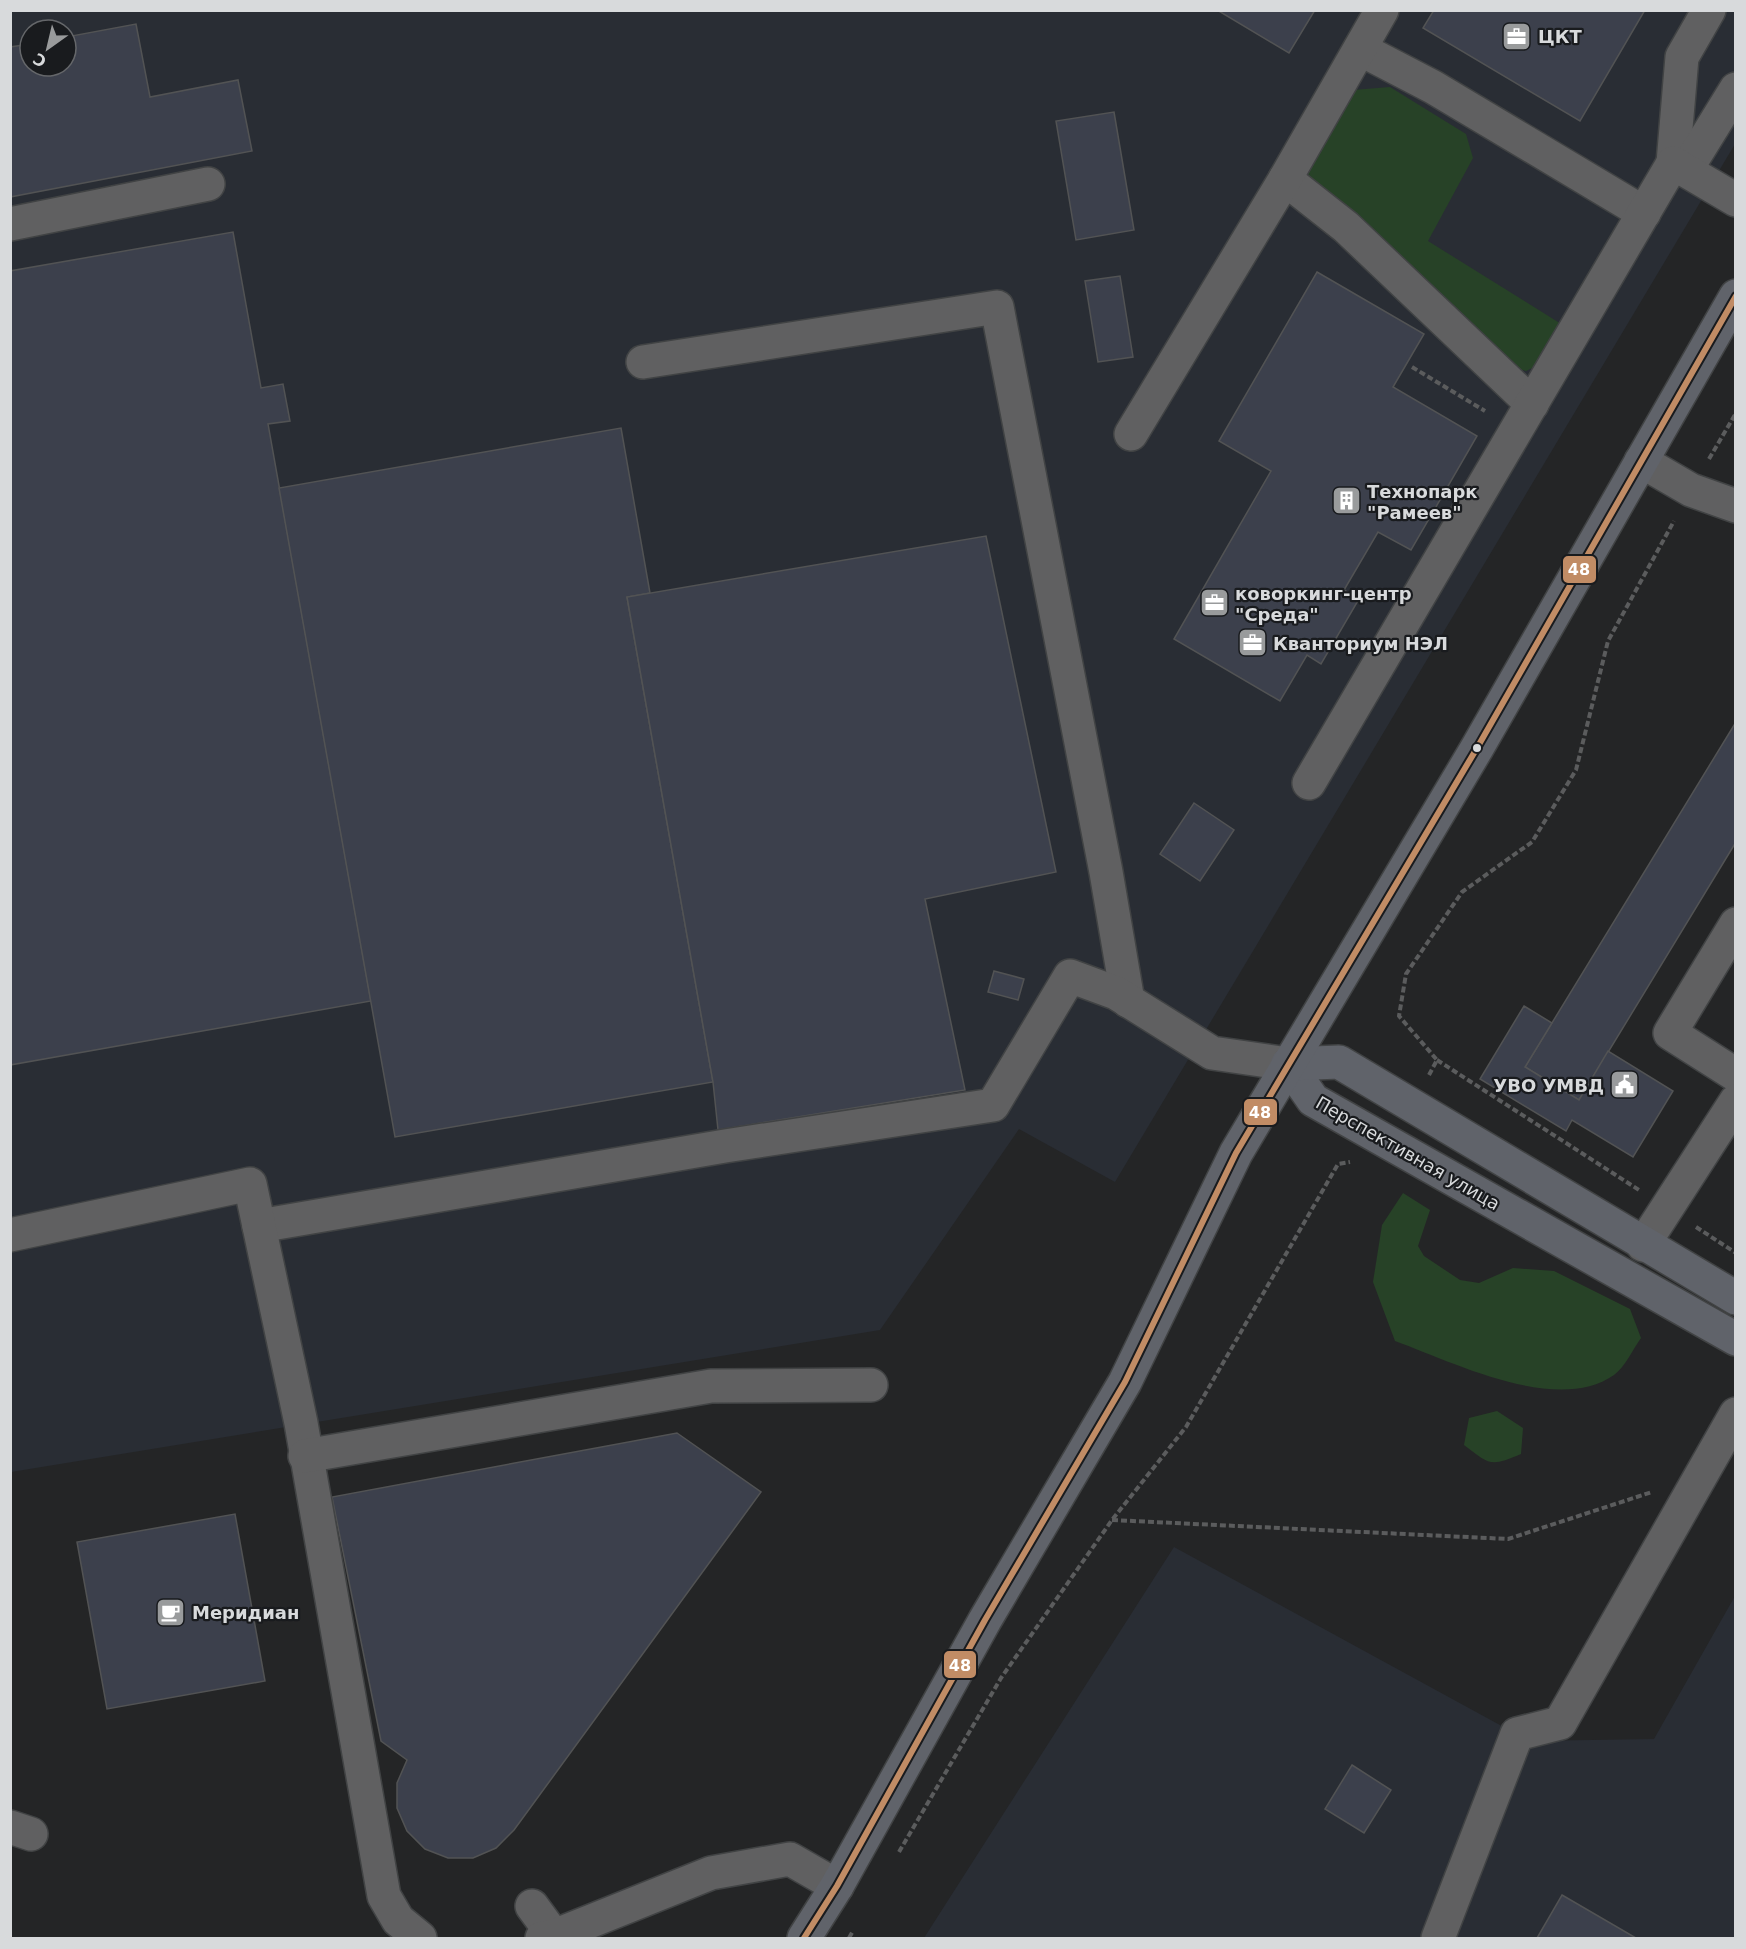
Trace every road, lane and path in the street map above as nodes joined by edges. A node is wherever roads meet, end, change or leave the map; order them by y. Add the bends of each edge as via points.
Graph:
1 (1382, 10) edge
2 (1709, 10) edge
3 (1360, 49) junction
4 (1736, 89) edge
5 (1680, 167) junction
6 (1285, 179) junction
7 (208, 184) dead end
8 (1736, 200) edge
9 (1644, 213) junction
10 (10, 224) edge
11 (1736, 296) edge
12 (643, 362) dead end
13 (1412, 367) dead end
14 (1736, 413) edge
15 (1524, 417) junction
16 (1131, 434) dead end
17 (1641, 461) junction
18 (1691, 490) junction
19 (1736, 506) edge
20 (1309, 783) dead end
21 (1736, 924) edge
22 (1128, 1001) junction
23 (1437, 1060) junction
24 (1288, 1064) junction
25 (1736, 1075) edge
26 (1736, 1101) edge
27 (1413, 1105) junction
28 (1357, 1161) dead end
29 (1666, 1208) junction
30 (259, 1226) junction
31 (10, 1235) edge
32 (1643, 1245) junction
33 (1736, 1252) edge
34 (1736, 1298) edge
35 (1736, 1339) edge
36 (871, 1385) dead end
37 (1736, 1414) edge
38 (305, 1456) junction
39 (1700, 1476) junction
40 (1112, 1520) junction
41 (896, 1858) dead end
42 (837, 1886) junction
43 (532, 1906) dead end
44 (855, 1928) dead end
45 (548, 1937) edge
46 (420, 1938) edge
47 (804, 1938) edge
48 (849, 1938) edge
49 (1438, 1938) edge

1 - 3 lane
2 - 5 lane via 1682,57
3 - 6 lane
3 - 9 lane via 1433,87
4 - 5 lane
5 - 8 lane
5 - 9 lane
6 - 15 lane via 1346,227
6 - 16 lane
7 - 10 lane
9 - 15 lane
11 - 17 main road
12 - 22 lane via 997,307
13 - 15 path
14 - 18 path
15 - 20 lane
17 - 18 lane
17 - 24 main road via 1477,748
18 - 19 lane
18 - 23 path via 1608,641 1576,770 1532,842 1462,892 1406,974 1399,1016
21 - 25 lane via 1670,1034
22 - 24 lane via 1212,1053
22 - 30 lane via 1070,976 993,1105 725,1146
23 - 27 path
23 - 29 path
24 - 27 main road via 1339,1062
24 - 35 main road, Перспективная улица via 1313,1100
24 - 42 main road via 1236,1153 1125,1382 985,1620
26 - 29 lane
27 - 32 main road
28 - 40 path via 1338,1164 1186,1426
29 - 32 lane
29 - 33 path
30 - 31 lane via 250,1184
30 - 38 lane
32 - 34 main road
36 - 38 lane via 711,1386
37 - 39 lane
38 - 46 lane via 384,1896 398,1920
39 - 40 path via 1508,1539
39 - 49 lane via 1560,1723 1517,1734
40 - 41 path via 1001,1678
42 - 45 lane via 790,1859 778,1861 711,1873
42 - 47 main road
43 - 45 lane
44 - 48 path

